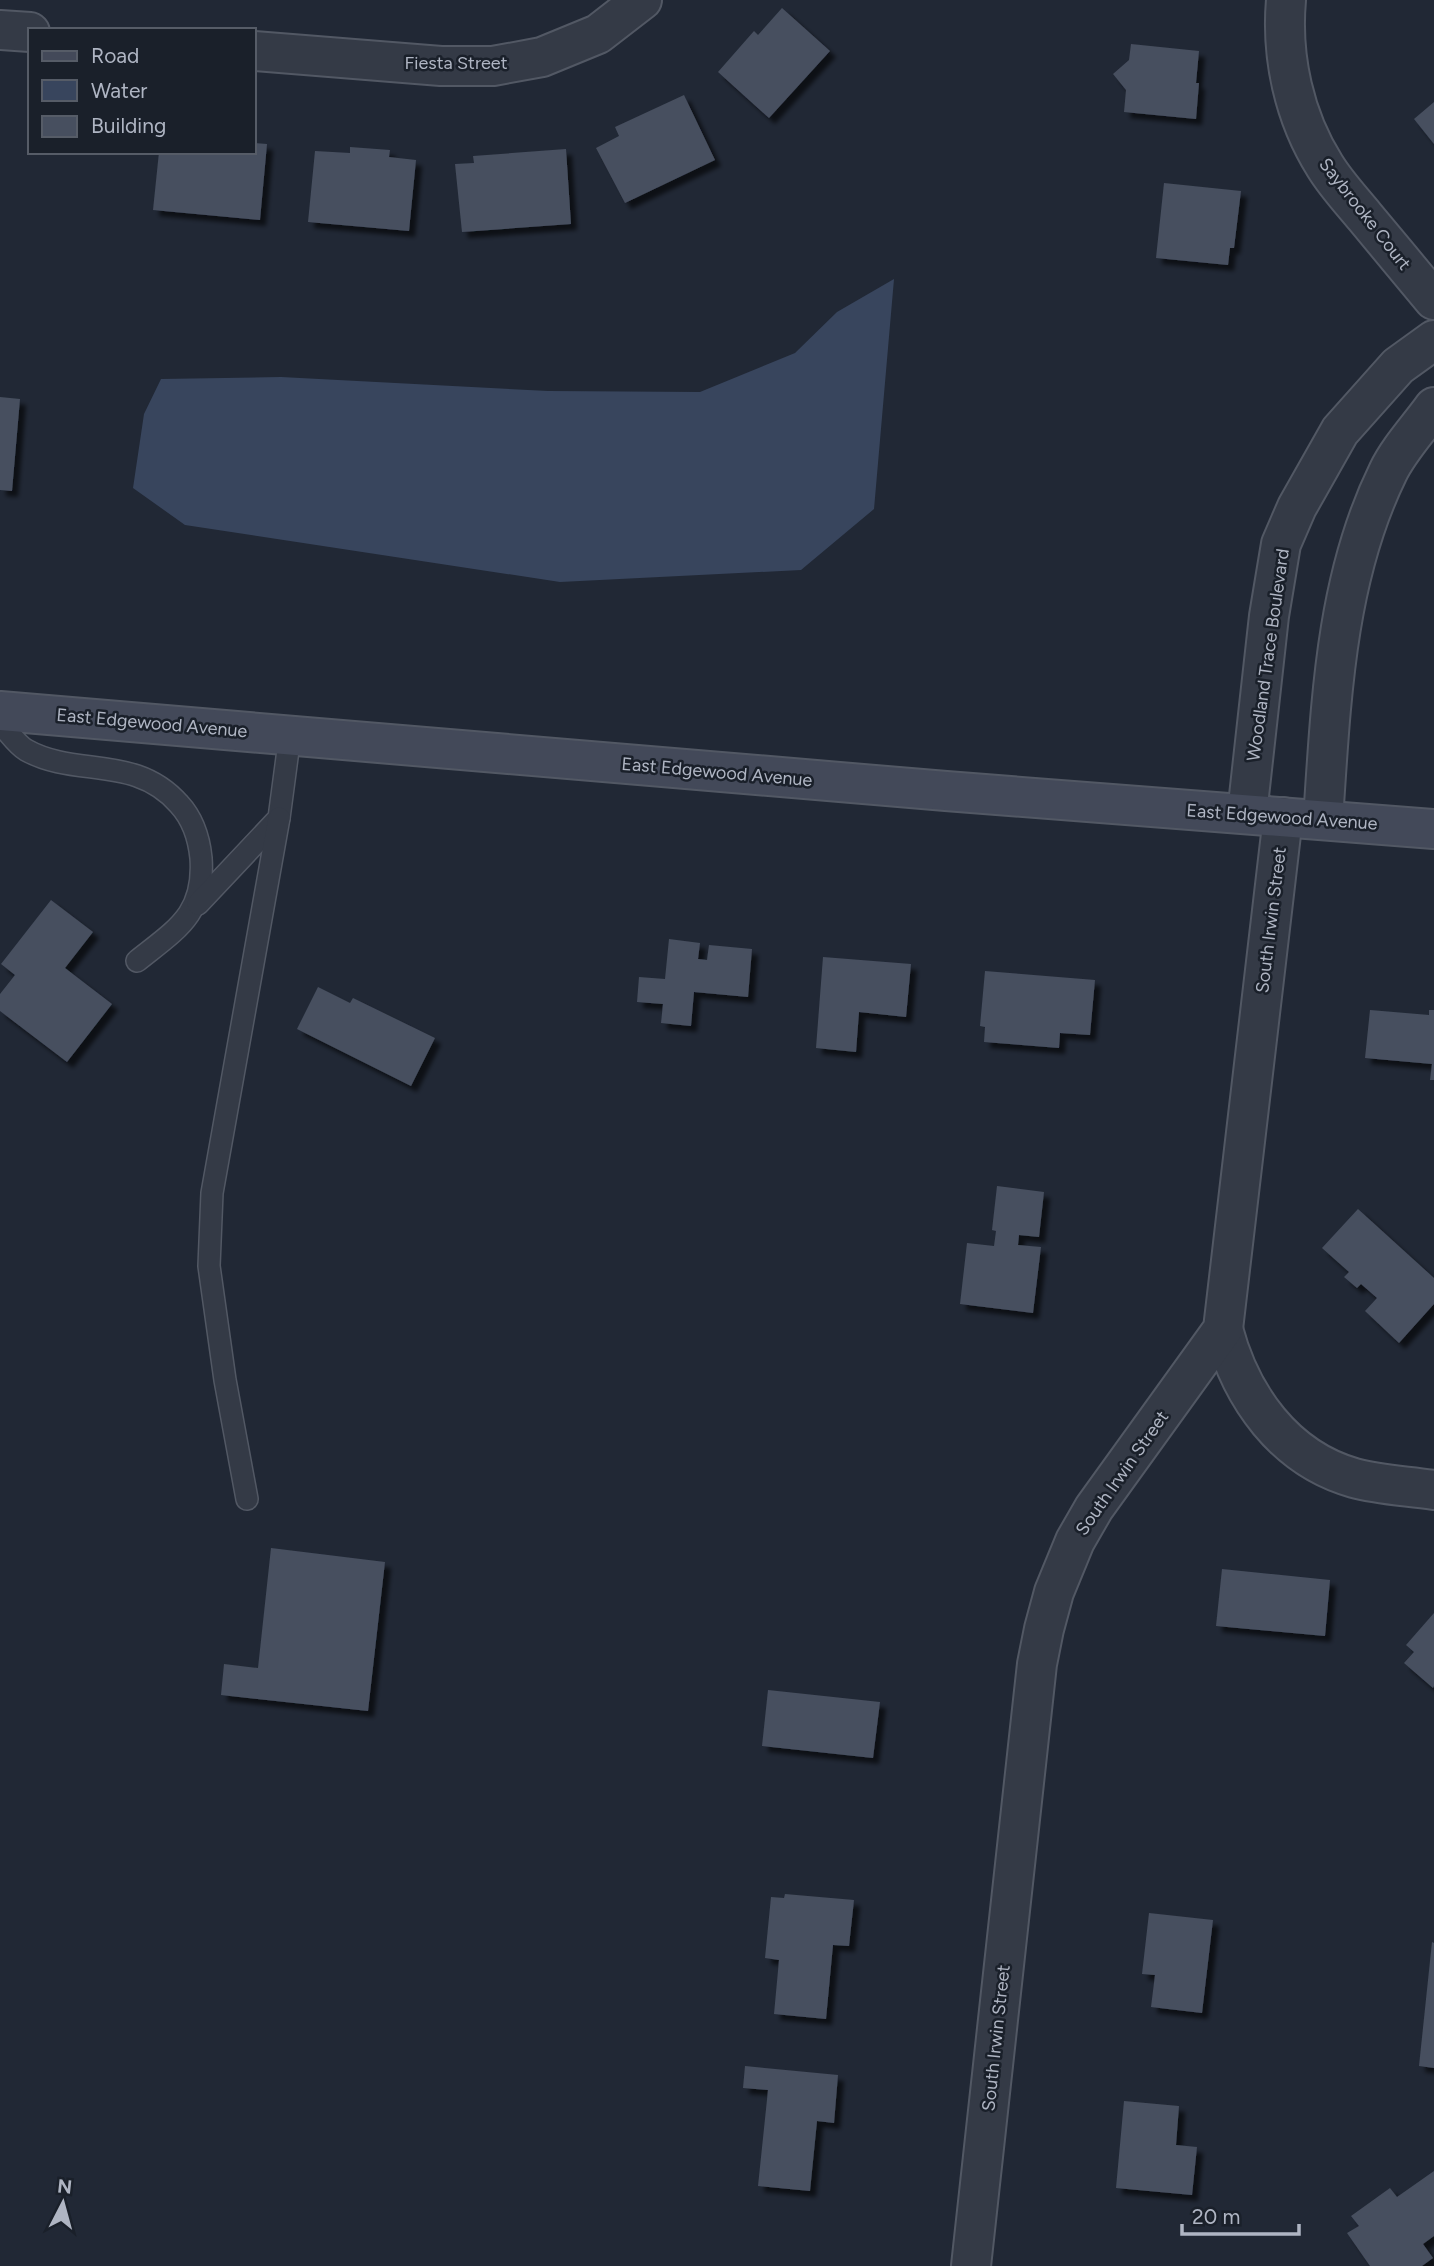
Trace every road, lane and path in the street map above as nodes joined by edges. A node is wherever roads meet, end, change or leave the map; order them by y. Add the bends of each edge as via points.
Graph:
1 (642, 0) edge
2 (1286, 0) edge
3 (0, 30) edge
4 (28, 32) edge
5 (256, 51) edge
6 (1434, 300) edge
7 (1434, 340) edge
8 (1434, 407) edge
9 (0, 711) edge
10 (0, 723) edge
11 (290, 735) junction
12 (1265, 816) junction
13 (279, 818) junction
14 (1323, 820) junction
15 (1434, 829) edge
16 (192, 910) junction
17 (137, 961) dead end
18 (1223, 1329) junction
19 (1434, 1490) edge
20 (247, 1499) dead end
21 (971, 2266) edge

1 - 5 street, Fiesta Street via 598,34 542,57 493,66
2 - 6 street, Saybrooke Court via 1290,73 1317,153
3 - 4 street
7 - 12 street, Woodland Trace Boulevard via 1398,366 1340,431 1281,544 1269,616
8 - 14 street via 1389,471 1346,594 1332,688
9 - 11 main road, East Edgewood Avenue
10 - 16 lane via 23,748 45,759 136,775 166,789 190,816 200,850 202,882
11 - 12 main road, East Edgewood Avenue
11 - 13 lane
12 - 14 main road, East Edgewood Avenue
12 - 18 street, South Irwin Street
13 - 16 lane
13 - 20 lane via 212,1193 209,1266
14 - 15 main road, East Edgewood Avenue
16 - 17 lane via 178,928
18 - 19 street via 1243,1384 1262,1415 1304,1455 1359,1480
18 - 21 street, South Irwin Street via 1094,1508 1060,1575 1049,1609 1037,1664

